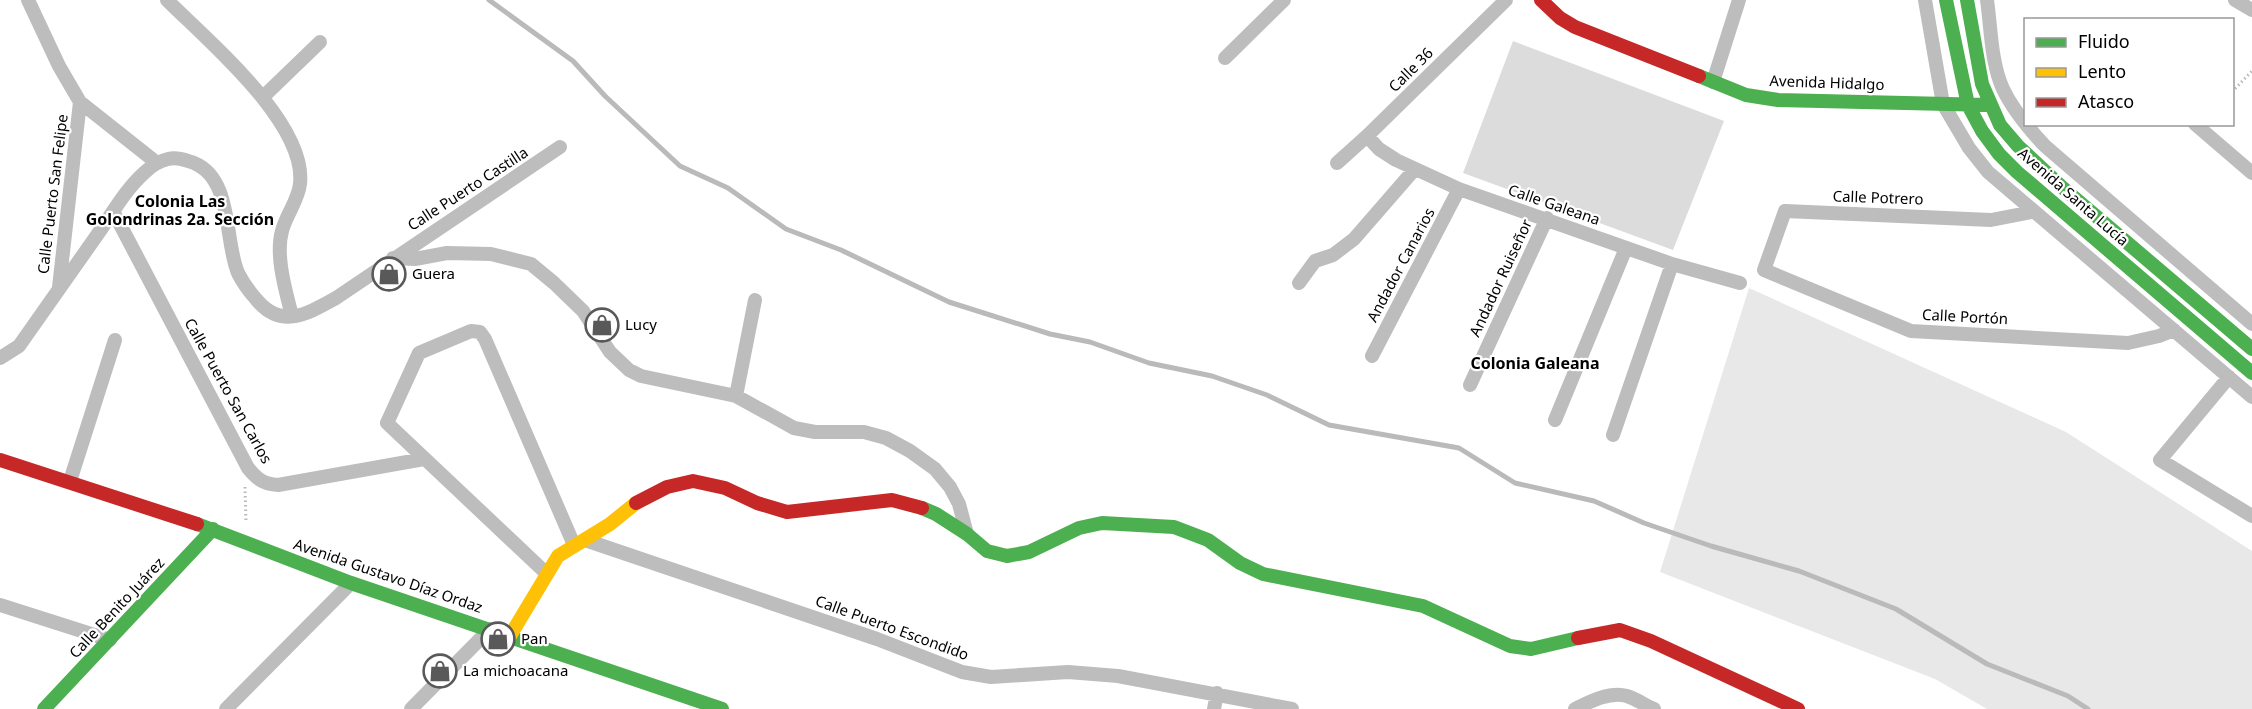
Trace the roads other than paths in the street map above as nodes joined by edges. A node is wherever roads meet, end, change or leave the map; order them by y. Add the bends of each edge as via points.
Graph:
1 (28, 0) edge
2 (167, 0) edge
3 (1284, 0) edge
4 (1506, 0) edge
5 (1541, 0) edge
6 (1739, 0) edge
7 (1925, 0) edge
8 (1946, 0) edge
9 (1967, 0) edge
10 (1987, 0) edge
11 (2235, 0) edge
12 (2252, 10) edge
13 (320, 42) dead end
14 (1225, 57) dead end
15 (1713, 82) junction
16 (263, 97) junction
17 (80, 102) junction
18 (1943, 104) junction
19 (2019, 104) edge
20 (1968, 105) junction
21 (1990, 105) junction
22 (2024, 122) edge
23 (2026, 126) edge
24 (2197, 126) edge
25 (1367, 136) junction
26 (561, 147) dead end
27 (158, 162) junction
28 (1337, 163) dead end
29 (1414, 170) junction
30 (2252, 173) edge
31 (1459, 189) junction
32 (113, 211) junction
33 (2032, 212) junction
34 (1547, 218) junction
35 (1626, 248) junction
36 (393, 258) junction
37 (1672, 264) junction
38 (1764, 270) joint
39 (1299, 283) dead end
40 (1740, 283) dead end
41 (58, 289) junction
42 (755, 300) dead end
43 (292, 316) junction
44 (2252, 324) edge
45 (2174, 330) junction
46 (115, 340) dead end
47 (2252, 349) edge
48 (1372, 356) dead end
49 (0, 358) edge
50 (2252, 373) edge
51 (2229, 377) junction
52 (1470, 385) dead end
53 (736, 396) junction
54 (2252, 397) edge
55 (1554, 420) dead end
56 (1613, 435) dead end
57 (0, 459) edge
58 (424, 459) junction
59 (70, 481) junction
60 (2252, 516) edge
61 (213, 529) junction
62 (967, 534) junction
63 (580, 542) junction
64 (547, 574) junction
65 (351, 583) junction
66 (0, 605) edge
67 (490, 629) junction
68 (510, 636) junction
69 (110, 640) junction
70 (1217, 693) junction
71 (44, 709) edge
72 (226, 709) edge
73 (411, 709) edge
74 (722, 709) edge
75 (1214, 709) edge
76 (1292, 709) edge
77 (1575, 709) edge
78 (1654, 709) edge
79 (1798, 709) edge

1 - 17 street
2 - 16 street
3 - 14 street
4 - 25 street, Calle 36
5 - 15 street, Avenida Hidalgo via 1575,27
6 - 15 street
7 - 18 street
8 - 20 street, Avenida Santa Lucía
9 - 21 street, Avenida Santa Lucía via 1982,84
10 - 19 street, Avenida Santa Lucía via 2002,88
11 - 12 street
13 - 16 street
15 - 18 street, Avenida Hidalgo via 1746,95 1778,100
16 - 43 street via 286,132 299,165 300,185 281,232 284,281
17 - 27 street
17 - 41 street, Calle Puerto San Felipe
18 - 20 street, Avenida Hidalgo
18 - 33 street via 1969,148
19 - 22 street, Avenida Santa Lucía
20 - 21 street, Avenida Hidalgo
20 - 50 street, Avenida Santa Lucía via 1982,131 2017,172
21 - 47 street, Avenida Santa Lucía via 2000,125 2018,146
23 - 44 street, Avenida Santa Lucía
24 - 30 street
25 - 28 street, Calle 36
25 - 29 street, Calle Galeana
26 - 36 street, Calle Puerto Castilla
27 - 32 street
27 - 43 street via 183,159 201,166 213,179 220,192 237,271 262,306 276,316
29 - 31 street, Calle Galeana
29 - 39 street via 1354,239 1333,255 1315,261
31 - 34 street, Calle Galeana
31 - 48 street, Andador Canarios
32 - 41 street
32 - 58 street, Calle Puerto San Carlos via 248,468 257,478 278,485
33 - 38 street, Calle Potrero via 1991,220 1785,211
33 - 45 street
34 - 35 street, Calle Galeana
34 - 52 street, Andador Ruiseñor
35 - 37 street, Calle Galeana
35 - 55 street
36 - 43 street, Calle Puerto Castilla via 336,298 315,310
36 - 53 street via 492,254 531,264 583,311 610,352 629,370 669,383
37 - 40 street, Calle Galeana
37 - 56 street
38 - 45 street, Calle Portón via 1911,331 2128,343
41 - 49 street via 19,346
42 - 53 street
45 - 51 street
46 - 59 street
51 - 54 street
51 - 60 street via 2160,460
53 - 62 street via 794,428 864,432 910,451 935,469 950,487
57 - 59 street, Avenida Gustavo Díaz Ordaz
58 - 63 street via 387,423 419,353 471,331 480,332
58 - 64 street
59 - 61 street, Avenida Gustavo Díaz Ordaz
61 - 65 street, Avenida Gustavo Díaz Ordaz
61 - 69 street, Calle Benito Juárez
62 - 63 street via 936,514 892,500 787,512 725,488 693,481 643,498
62 - 79 street via 987,551 1007,556 1029,552 1079,528 1102,523 1174,527 1208,540 1263,574 1424,606 1510,646 1531,649 1620,630
63 - 64 street via 558,556
63 - 70 street, Calle Puerto Escondido via 877,639 962,672 992,677 1068,672 1118,676
64 - 68 street
65 - 67 street, Avenida Gustavo Díaz Ordaz
65 - 72 street
66 - 69 street
67 - 68 street, Avenida Gustavo Díaz Ordaz
67 - 73 street
68 - 74 street, Avenida Gustavo Díaz Ordaz
69 - 71 street, Calle Benito Juárez
70 - 75 street
70 - 76 street, Calle Puerto Escondido
77 - 78 street via 1601,698 1625,695

